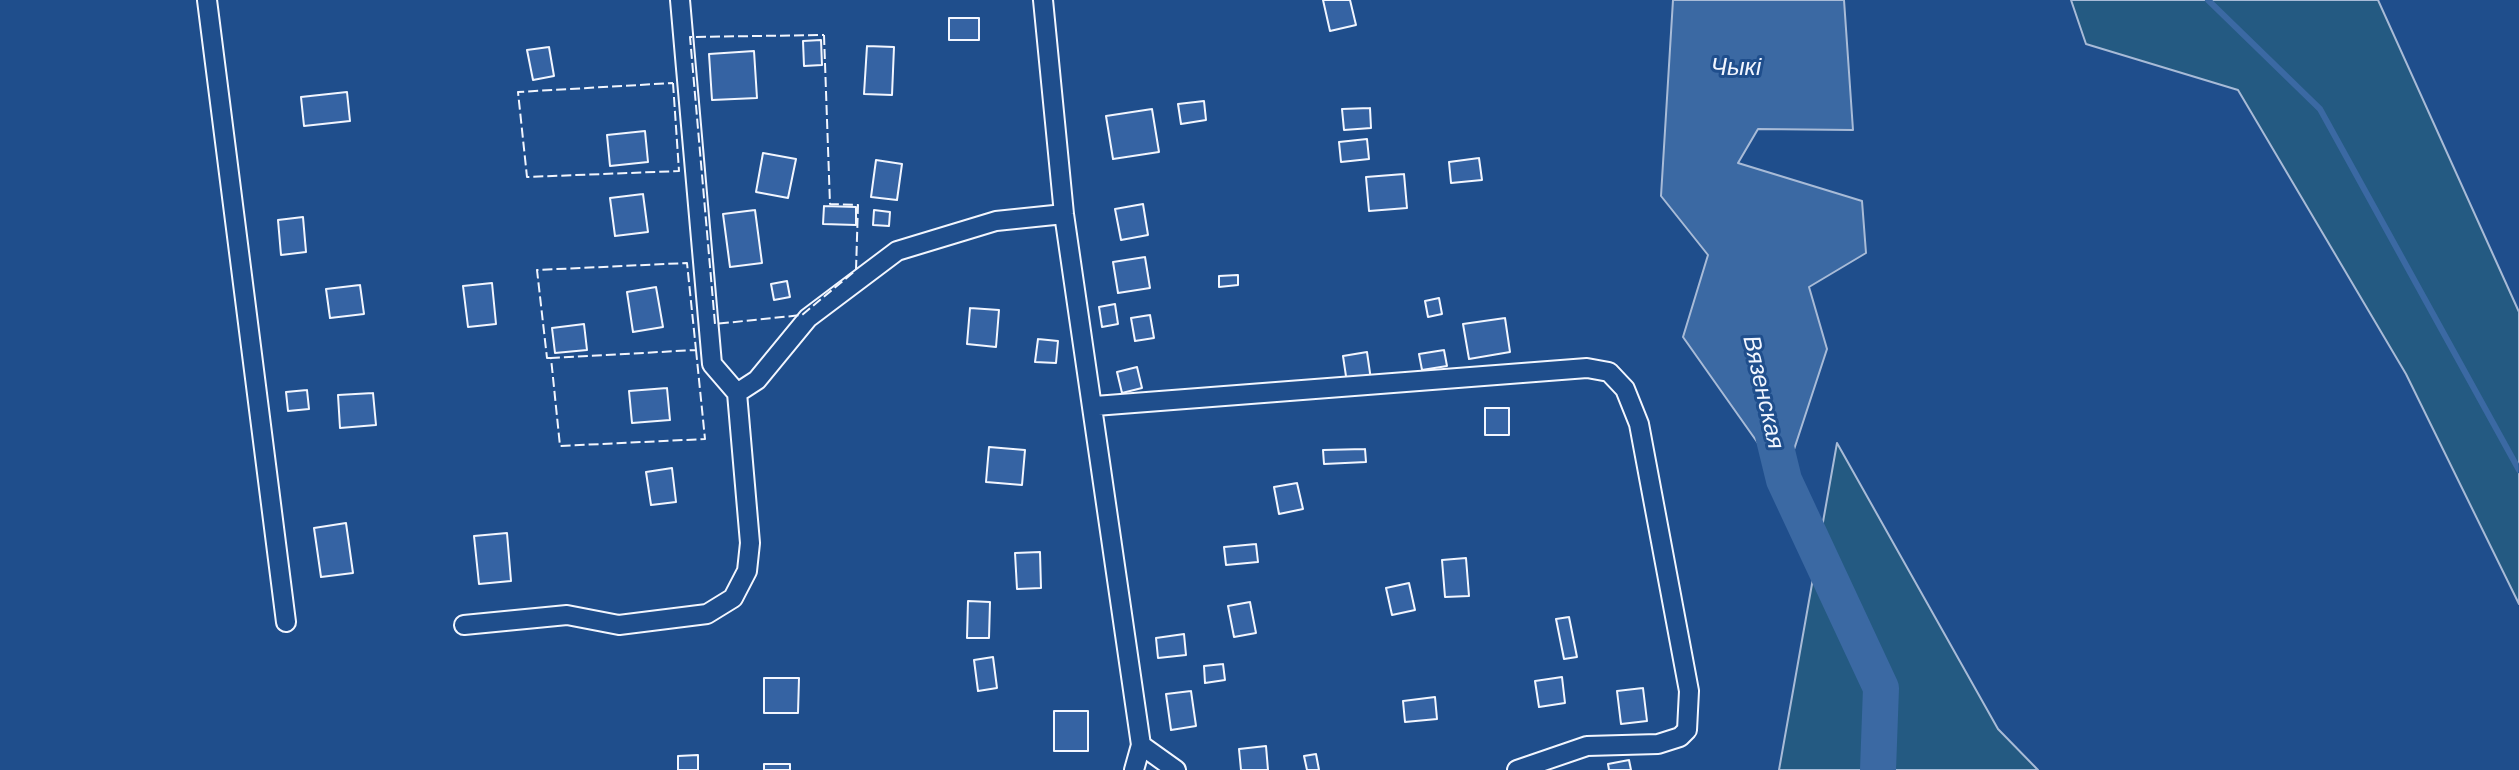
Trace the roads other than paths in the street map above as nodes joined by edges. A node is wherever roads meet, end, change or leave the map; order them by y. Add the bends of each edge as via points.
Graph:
1 (207, 0) edge
2 (680, 0) edge
3 (1043, 0) edge
4 (1064, 214) junction
5 (737, 393) junction
6 (1095, 406) junction
7 (286, 622) dead end
8 (464, 625) dead end
9 (1141, 745) junction
10 (1134, 770) edge
11 (1176, 770) edge
12 (1517, 770) edge

1 - 7 street
2 - 5 street via 712,364
3 - 4 street
4 - 5 street via 996,221 897,251 808,318 757,380
4 - 6 street
5 - 8 street via 750,543 747,571 733,598 707,614 619,625 567,615
6 - 9 street
6 - 12 street via 1587,368 1609,372 1625,389 1639,424 1689,691 1687,730 1658,744 1587,746
9 - 10 street
9 - 11 street

